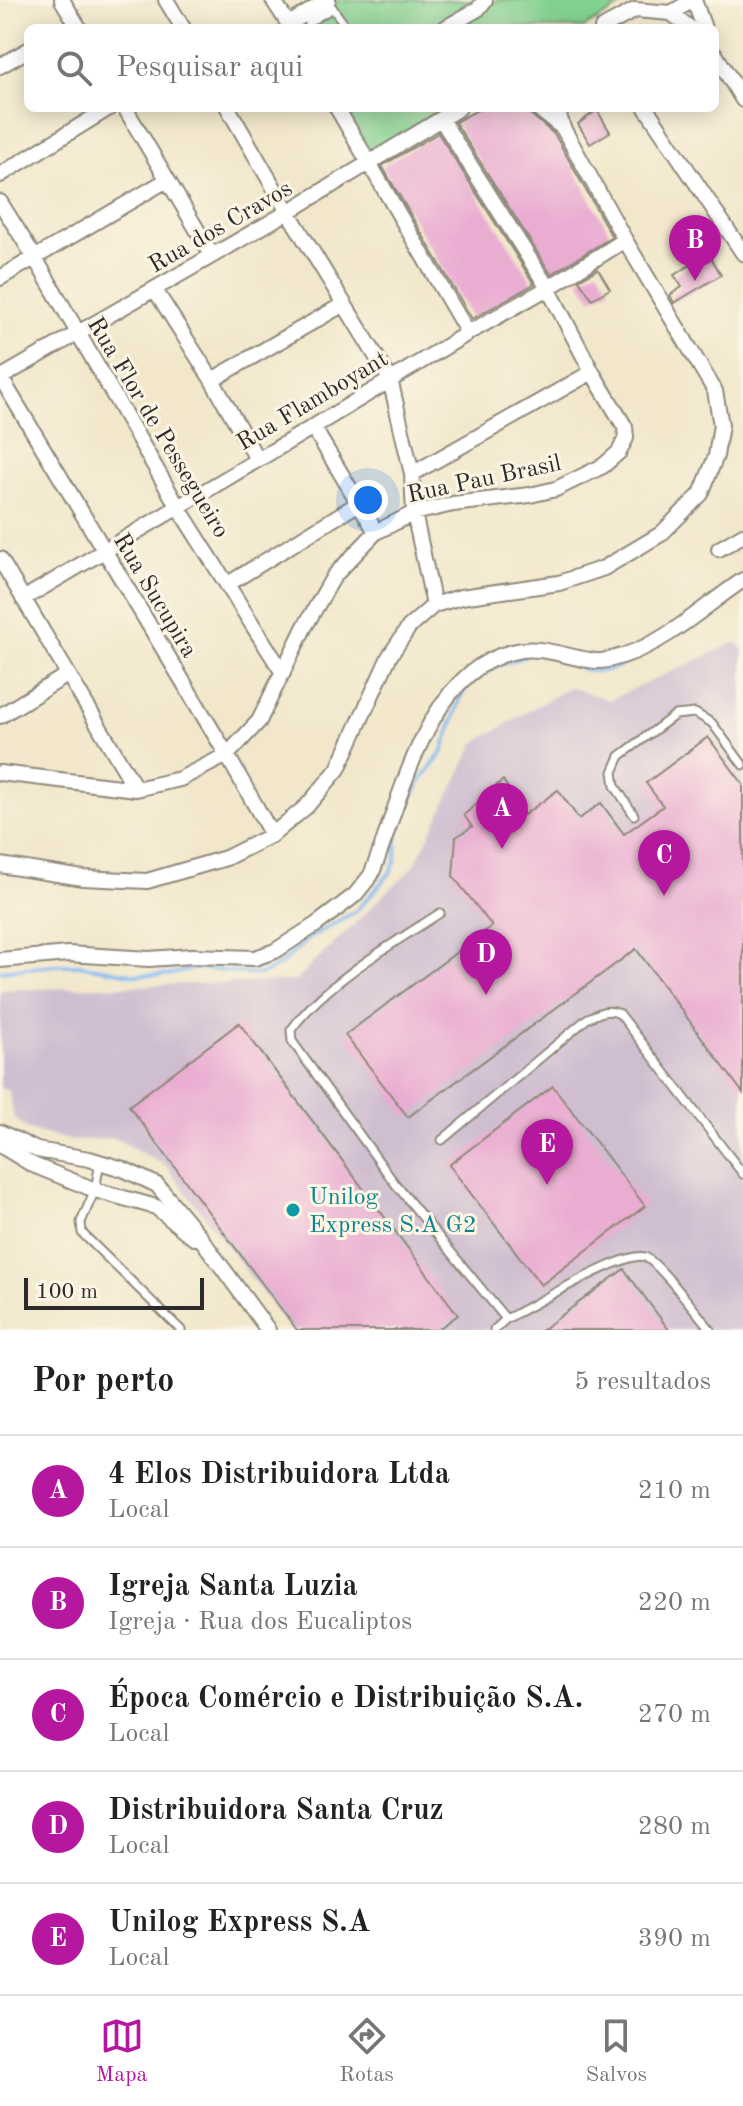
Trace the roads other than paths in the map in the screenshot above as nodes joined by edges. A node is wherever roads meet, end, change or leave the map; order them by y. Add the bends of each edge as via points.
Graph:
1 (62, 0) edge
2 (166, 0) edge
3 (273, 0) edge
4 (485, 0) edge
5 (694, 0) edge
6 (329, 3) edge
7 (671, 13) junction
8 (72, 24) edge
9 (181, 24) edge
10 (289, 24) edge
11 (293, 24) edge
12 (309, 24) edge
13 (344, 24) edge
14 (452, 24) edge
15 (609, 24) edge
16 (685, 24) edge
17 (703, 24) edge
18 (24, 52) edge
19 (719, 61) edge
20 (0, 66) edge
21 (743, 100) edge
22 (102, 112) edge
23 (127, 112) edge
24 (230, 112) edge
25 (339, 112) edge
26 (452, 112) edge
27 (542, 112) edge
28 (558, 112) edge
29 (649, 112) edge
30 (441, 119) junction
31 (563, 128) junction
32 (370, 164) junction
33 (0, 175) edge
34 (167, 180) junction
35 (0, 202) edge
36 (288, 212) junction
37 (625, 240) junction
38 (743, 253) edge
39 (212, 255) junction
40 (35, 258) junction
41 (0, 278) edge
42 (548, 288) junction
43 (155, 290) junction
44 (344, 304) junction
45 (78, 333) junction
46 (468, 333) junction
47 (592, 372) junction
48 (0, 378) edge
49 (390, 379) junction
50 (212, 380) junction
51 (313, 427) junction
52 (257, 459) junction
53 (412, 474) junction
54 (359, 503) junction
55 (178, 507) junction
56 (414, 513) junction
57 (376, 532) junction
58 (743, 535) edge
59 (719, 549) dead end
60 (103, 550) junction
61 (0, 559) edge
62 (743, 580) edge
63 (228, 584) junction
64 (23, 599) junction
65 (434, 605) junction
66 (283, 673) junction
67 (67, 675) junction
68 (0, 716) edge
69 (227, 755) junction
70 (743, 765) edge
71 (0, 773) edge
72 (136, 789) junction
73 (634, 815) dead end
74 (272, 835) junction
75 (0, 865) edge
76 (440, 913) dead end
77 (0, 960) edge
78 (0, 1132) edge
79 (442, 1140) dead end
80 (0, 1145) edge
81 (100, 1162) junction
82 (132, 1172) junction
83 (743, 1174) edge
84 (95, 1190) junction
85 (125, 1197) junction
86 (209, 1251) junction
87 (506, 1319) junction
88 (181, 1330) edge
89 (268, 1330) edge
90 (494, 1330) edge
91 (711, 1330) edge

1 - 8 street
2 - 9 street
3 - 10 street
4 - 14 street
5 - 7 street
5 - 17 street
6 - 11 street
6 - 12 lane
6 - 13 lane
7 - 15 street via 635,10
7 - 16 street
18 - 20 street
19 - 21 street
22 - 33 street
23 - 34 street
24 - 36 street
25 - 32 street
26 - 30 street, Rua dos Cravos
27 - 31 street
28 - 31 street
29 - 38 street
30 - 32 street, Rua dos Cravos
30 - 42 street, Rua Pau Brasil
31 - 37 street
32 - 36 street, Rua dos Cravos
32 - 46 street
34 - 39 street
34 - 40 street
35 - 40 street, Rua Flor de Pessegueiro
36 - 39 street, Rua dos Cravos
36 - 44 street
37 - 42 street, Rua Flamboyant
37 - 65 street via 715,391 721,425 701,494 661,534 604,568 559,583
39 - 43 street, Rua dos Cravos
40 - 41 street
40 - 45 street, Rua Flor de Pessegueiro
42 - 46 street, Rua Flamboyant
42 - 47 street, Rua Pau Brasil
43 - 45 street, Rua dos Cravos
43 - 50 street
44 - 49 street
44 - 50 street
45 - 48 street, Rua dos Cravos
45 - 55 street, Rua Flor de Pessegueiro
46 - 49 street, Rua Flamboyant
47 - 53 street
47 - 56 street, Rua Pau Brasil via 625,427 619,452 603,466 556,489
48 - 60 street, Rua Sucupira
49 - 51 street, Rua Flamboyant
49 - 53 street
50 - 52 street
51 - 52 street, Rua Flamboyant
51 - 54 street
52 - 55 street, Rua Flamboyant
53 - 56 street
54 - 57 street
54 - 63 street
55 - 60 street, Rua Flamboyant
55 - 63 street, Rua Flor de Pessegueiro
56 - 57 street, Rua Pau Brasil
56 - 65 street
57 - 66 street, Rua Pau Brasil via 334,576
58 - 59 street
60 - 64 street, Rua Flamboyant
60 - 69 street, Rua Sucupira
61 - 64 street
62 - 77 street via 685,624 624,655 599,662 538,649 511,652 470,673 428,728 371,875 355,895 275,951 255,958 68,954
63 - 66 street, Rua Flor de Pessegueiro
64 - 67 street
65 - 74 street via 409,627 389,657 338,769 307,806
66 - 69 street, Rua Pau Brasil via 259,721
67 - 68 street
67 - 72 street
69 - 72 street, Rua Pau Brasil via 180,779
69 - 74 street, Rua Sucupira
70 - 73 lane via 712,723 695,713 675,715 620,756 613,772 615,786
71 - 72 street, Rua Pau Brasil
74 - 75 street via 226,858 147,881
76 - 87 lane via 362,964 300,1018 291,1030 292,1041 393,1181
78 - 81 street via 37,1150
79 - 83 lane via 588,1018 614,1011
80 - 84 street
81 - 82 street
81 - 84 lane
82 - 85 street
82 - 86 street via 157,1185
84 - 85 street
84 - 88 lane via 81,1222 82,1233
85 - 86 street via 156,1207
86 - 89 street
87 - 90 lane
87 - 91 lane via 606,1266 636,1257 657,1268

